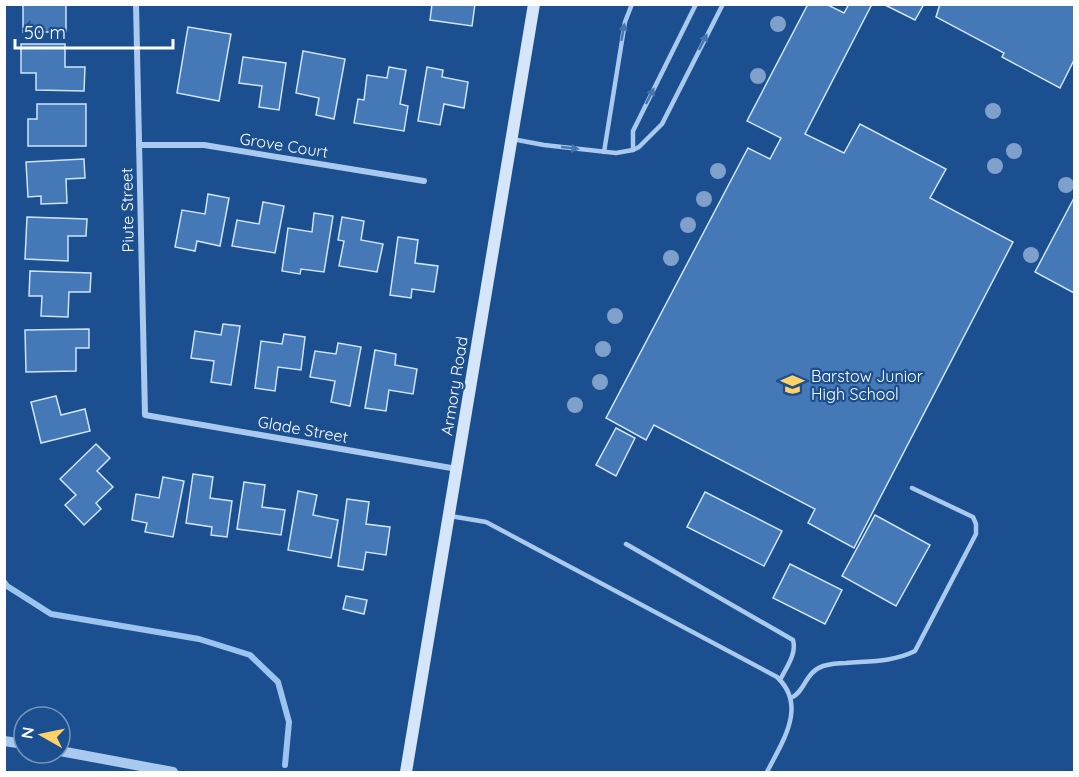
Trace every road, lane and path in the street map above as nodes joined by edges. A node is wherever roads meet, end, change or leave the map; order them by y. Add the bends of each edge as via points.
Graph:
1 (136, 4) edge
2 (534, 4) edge
3 (632, 4) edge
4 (696, 4) edge
5 (723, 4) edge
6 (512, 139) junction
7 (139, 145) junction
8 (633, 150) junction
9 (604, 152) junction
10 (424, 181) dead end
11 (145, 415) joint
12 (457, 469) junction
13 (912, 488) dead end
14 (449, 515) junction
15 (626, 544) dead end
16 (780, 680) junction
17 (790, 698) junction
18 (72, 753) edge
19 (172, 772) edge
20 (406, 772) edge
21 (767, 772) edge

1 - 7 street, Piute Street
2 - 6 main road, Armory Road
9 -> 3 lane via 625,22
8 -> 4 lane via 633,131
8 -> 5 lane via 662,124
6 -> 9 lane
6 - 12 main road, Armory Road
7 - 10 street, Grove Court via 204,145
7 - 11 street, Piute Street
8 - 9 lane
11 - 12 street, Glade Street
12 - 14 main road, Armory Road
13 - 17 lane via 973,517 976,524 976,534 915,651 889,660 823,666 811,672 796,696
14 - 16 lane via 493,525
14 - 20 main road, Armory Road
15 - 16 lane via 793,640 793,654
16 - 17 lane
17 - 21 lane via 789,725
18 - 19 street

